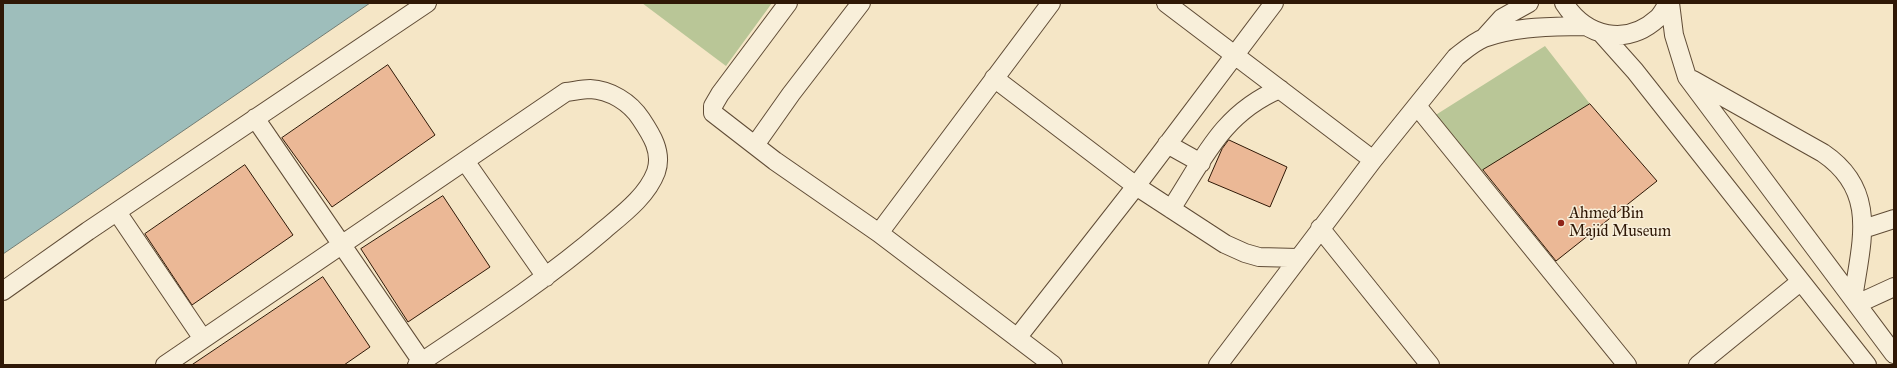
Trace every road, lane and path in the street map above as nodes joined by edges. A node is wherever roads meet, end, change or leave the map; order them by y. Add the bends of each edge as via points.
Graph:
1 (427, 3) edge
2 (788, 3) edge
3 (861, 3) edge
4 (1051, 3) edge
5 (1166, 3) edge
6 (1274, 3) edge
7 (1529, 3) edge
8 (1564, 3) edge
9 (1669, 3) edge
10 (1506, 10) edge
11 (1584, 26) junction
12 (1602, 34) junction
13 (1484, 38) junction
14 (1234, 55) junction
15 (1687, 77) junction
16 (994, 78) junction
17 (1280, 89) junction
18 (1417, 106) junction
19 (255, 118) junction
20 (1167, 144) junction
21 (755, 145) junction
22 (1373, 160) junction
23 (465, 161) junction
24 (1201, 163) junction
25 (1136, 186) junction
26 (1171, 209) junction
27 (116, 212) junction
28 (1894, 219) edge
29 (1320, 228) junction
30 (1863, 229) junction
31 (879, 233) junction
32 (342, 245) junction
33 (1298, 258) junction
34 (546, 277) junction
35 (1800, 282) junction
36 (1894, 287) edge
37 (3, 291) edge
38 (1855, 301) junction
39 (1017, 338) junction
40 (204, 339) junction
41 (1894, 354) edge
42 (1422, 362) edge
43 (420, 363) edge
44 (165, 365) edge
45 (1053, 365) edge
46 (1218, 365) edge
47 (1627, 365) edge
48 (1698, 365) edge
49 (1867, 365) edge

1 - 19 street
2 - 21 street via 713,106 713,114
3 - 21 street
4 - 16 street
5 - 14 street
6 - 14 street
7 - 10 street
8 - 11 street via 1571,15
9 - 12 street via 1659,17 1642,29 1623,35
9 - 15 street via 1674,35
10 - 13 street
11 - 12 street
11 - 13 street via 1525,29
12 - 35 street via 1635,72
13 - 18 street via 1456,57
14 - 17 street
14 - 20 street
15 - 30 street via 1832,160 1848,176 1859,196
15 - 38 street
16 - 25 street
16 - 31 street
17 - 22 street
17 - 24 street via 1254,101 1231,120
18 - 22 street
18 - 47 street
19 - 27 street
19 - 32 street
20 - 24 street
20 - 25 street
21 - 31 street
22 - 29 street
23 - 32 street
23 - 34 street
23 - 34 street via 566,92 590,89 608,93 624,101 637,113 655,140 656,172 645,191 628,210
24 - 26 street
25 - 26 street
25 - 39 street
26 - 33 street via 1225,244 1245,253 1259,257
27 - 37 street
27 - 40 street
28 - 30 street
29 - 33 street
29 - 42 street
30 - 38 street
31 - 39 street
32 - 40 street
32 - 43 street
33 - 46 street
34 - 43 street
35 - 48 street
35 - 49 street
36 - 38 street
38 - 41 street
39 - 45 street
40 - 44 street

